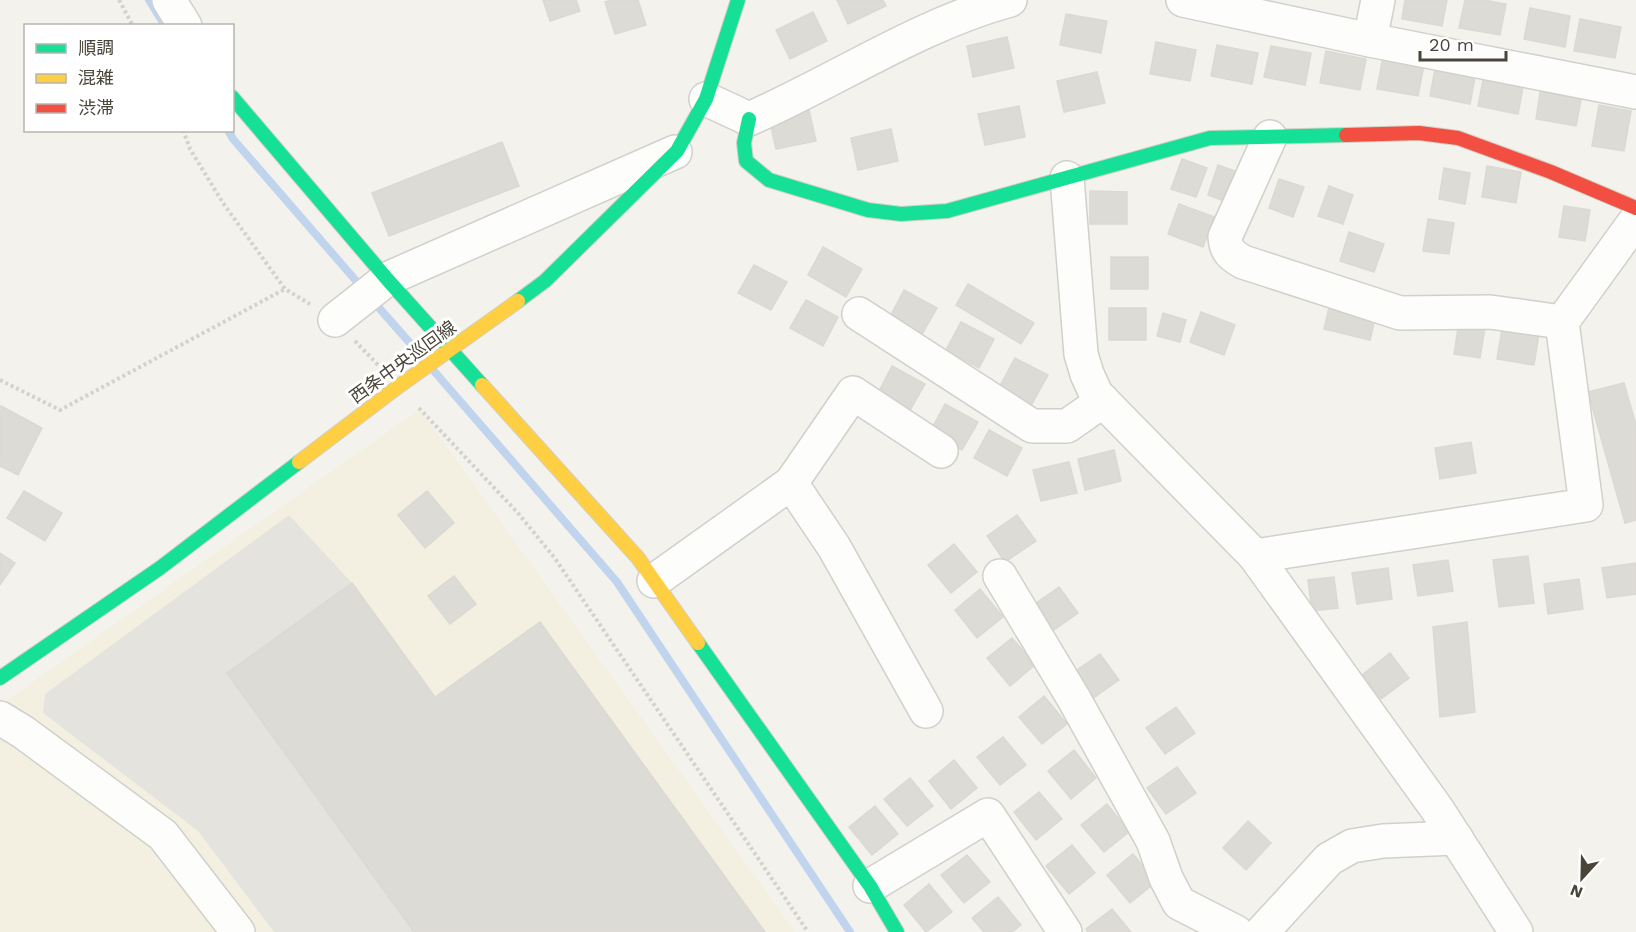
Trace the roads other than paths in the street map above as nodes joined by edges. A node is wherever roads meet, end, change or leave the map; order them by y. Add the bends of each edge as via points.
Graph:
1 (169, 0) edge
2 (738, 0) edge
3 (1183, 0) edge
4 (1378, 0) edge
5 (994, 2) edge
6 (184, 24) edge
7 (1371, 40) junction
8 (1636, 92) edge
9 (234, 99) edge
10 (706, 99) junction
11 (749, 119) junction
12 (1270, 137) junction
13 (677, 151) junction
14 (1067, 178) junction
15 (1636, 208) edge
16 (1636, 220) edge
17 (387, 279) junction
18 (859, 314) dead end
19 (335, 320) road end
20 (1562, 322) junction
21 (450, 349) junction
22 (1103, 401) junction
23 (941, 451) dead end
24 (791, 483) junction
25 (1255, 556) junction
26 (1000, 576) dead end
27 (654, 581) junction
28 (0, 678) edge
29 (926, 711) dead end
30 (0, 718) edge
31 (1456, 838) junction
32 (870, 886) junction
33 (238, 932) edge
34 (897, 932) edge
35 (1065, 932) edge
36 (1236, 932) edge
37 (1262, 932) edge
38 (1516, 932) edge

1 - 6 street
2 - 10 street, 西条中央巡回線
3 - 7 street
4 - 7 street
5 - 11 street via 931,28
7 - 8 street
9 - 17 street
10 - 11 street
10 - 13 street, 西条中央巡回線
11 - 14 street via 744,142 746,161 768,180 868,210 901,214 948,211
12 - 14 street via 1210,138
12 - 15 street via 1419,133 1458,138
12 - 20 street via 1225,237 1231,255 1400,313 1490,312
13 - 17 street
13 - 21 street, 西条中央巡回線 via 545,281
14 - 22 street via 1082,354 1087,375
16 - 20 street
17 - 19 street
17 - 21 street
18 - 22 street via 1032,426 1067,426
20 - 25 street via 1586,505
21 - 27 street via 638,558
21 - 28 street, 西条中央巡回線 via 160,568
22 - 25 street
23 - 24 street via 853,393
24 - 27 street
24 - 29 street via 834,547
25 - 31 street
26 - 36 street via 1153,842 1179,903
27 - 32 street
30 - 33 street via 163,835
31 - 37 street via 1352,846 1329,858
31 - 38 street
32 - 34 street
32 - 35 street via 988,814

